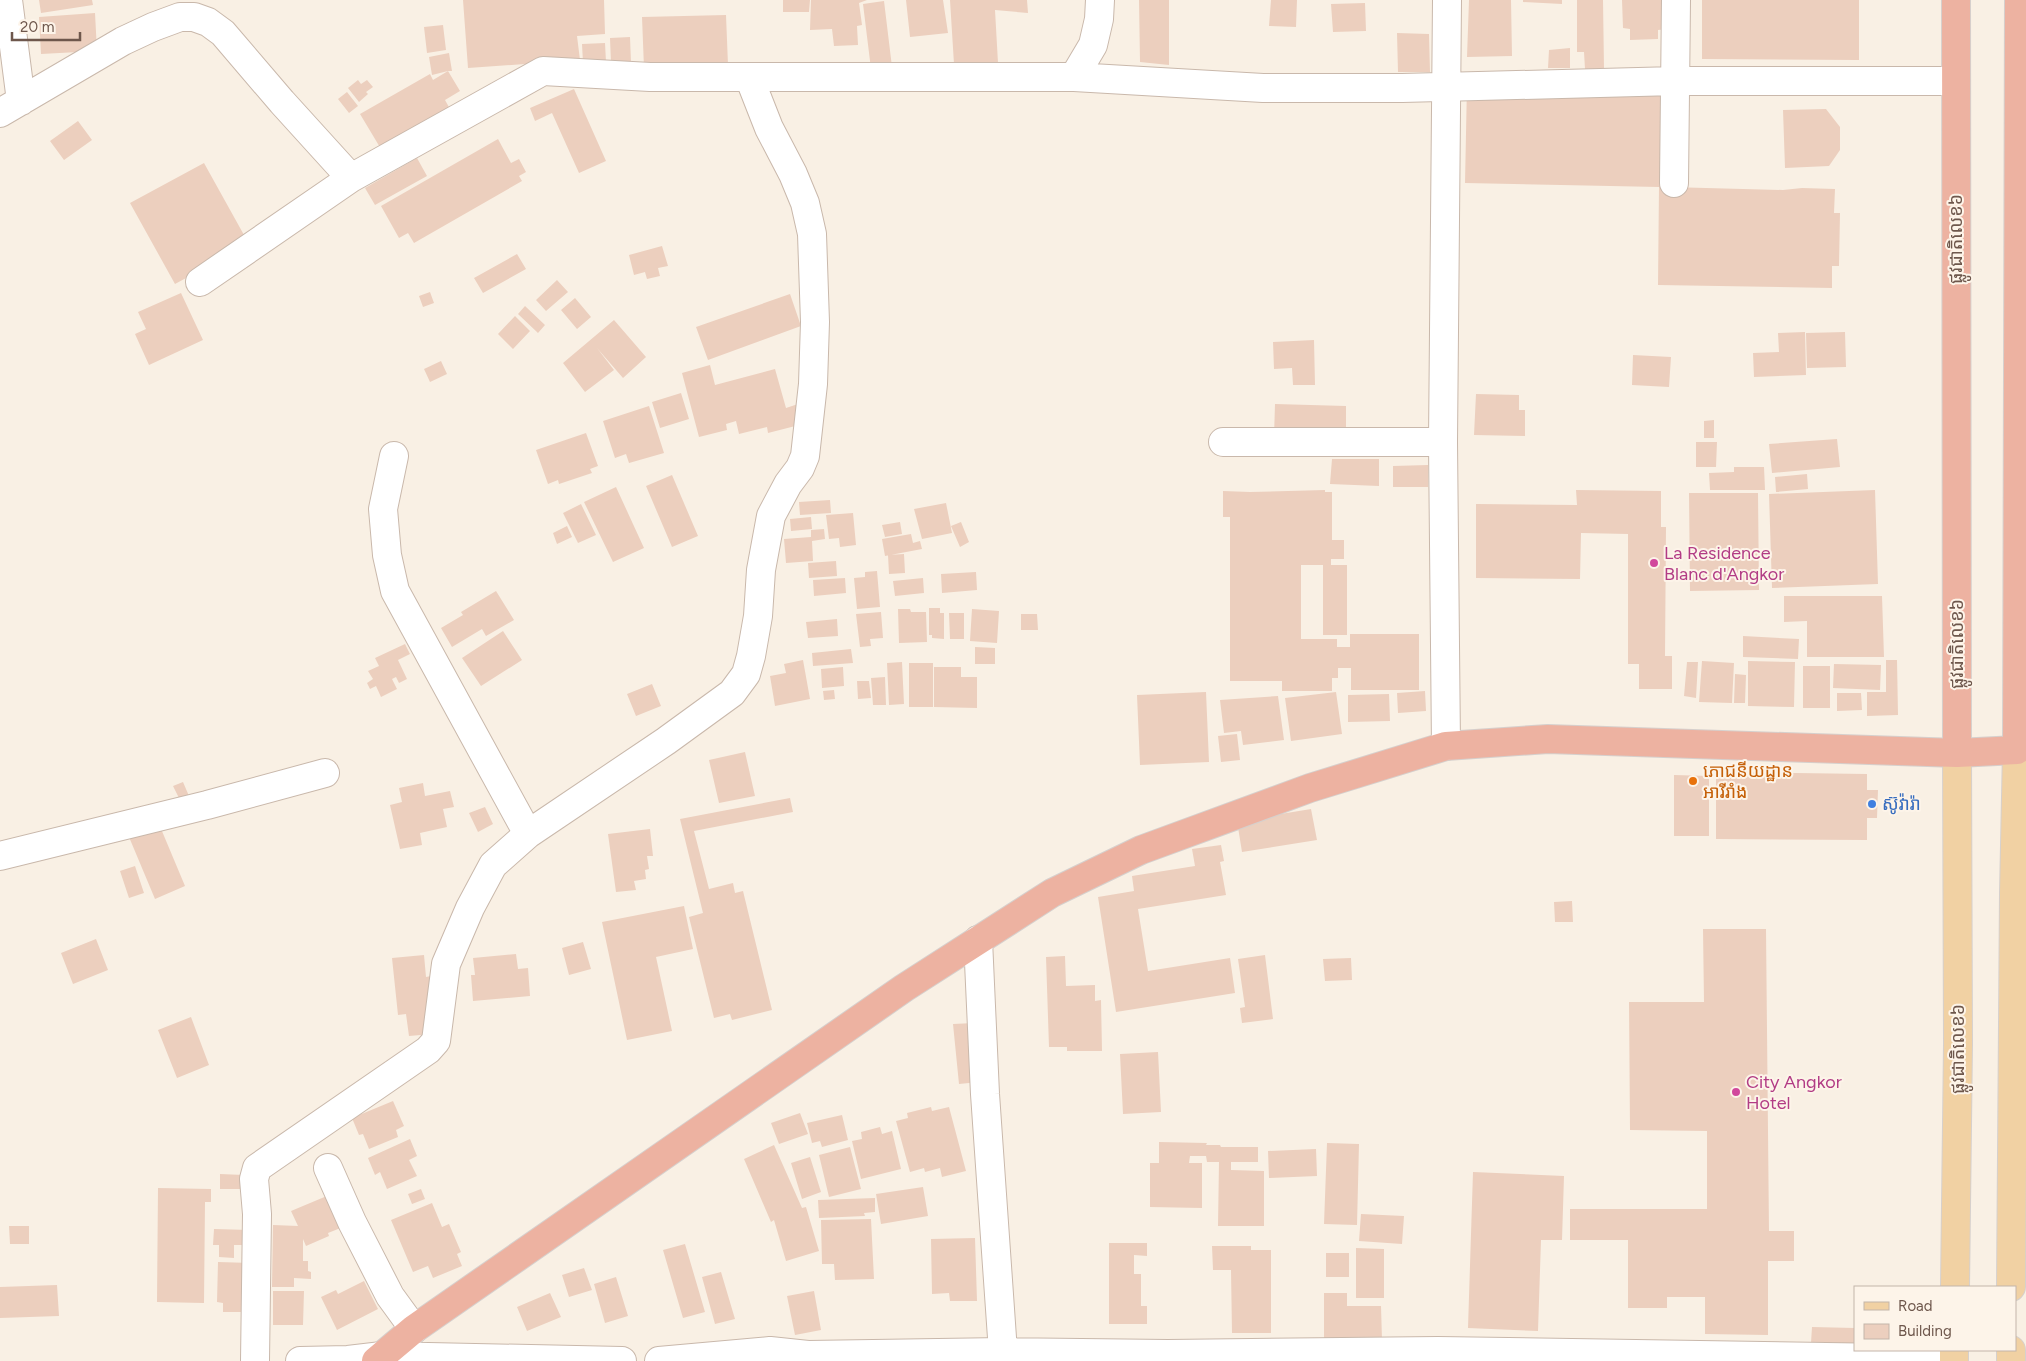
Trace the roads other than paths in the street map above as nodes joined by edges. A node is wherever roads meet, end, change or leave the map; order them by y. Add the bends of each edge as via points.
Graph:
1 (8, 0) edge
2 (1100, 0) edge
3 (1447, 0) edge
4 (1676, 0) edge
5 (1956, 0) edge
6 (2019, 0) edge
7 (1074, 76) junction
8 (749, 77) junction
9 (1676, 80) junction
10 (1956, 81) junction
11 (1446, 86) junction
12 (2022, 91) edge
13 (11, 107) edge
14 (351, 178) junction
15 (1674, 183) dead end
16 (200, 282) dead end
17 (1223, 442) dead end
18 (1443, 442) junction
19 (394, 456) dead end
20 (1446, 746) junction
21 (2022, 750) edge
22 (1957, 753) junction
23 (325, 773) dead end
24 (528, 834) junction
25 (0, 856) edge
26 (978, 940) junction
27 (328, 1168) dead end
28 (1955, 1286) edge
29 (2011, 1286) edge
30 (414, 1329) junction
31 (1003, 1352) junction
32 (1438, 1356) edge
33 (1209, 1357) edge
34 (1954, 1357) edge
35 (379, 1358) edge
36 (808, 1358) edge
37 (255, 1361) edge
38 (300, 1361) edge
39 (622, 1361) edge
40 (659, 1361) edge

1 - 13 street
2 - 7 street via 1093,44
3 - 11 street
4 - 9 street
5 - 10 highway, ផ្លូវជាតិលេខ៦
6 - 12 highway
7 - 8 street
7 - 11 street via 1263,88
8 - 14 street via 650,77 544,71
8 - 24 street via 805,203 812,234 815,322 813,384 805,456 771,516 761,570 758,616 746,674 732,693
9 - 10 street
9 - 11 street
9 - 15 street
10 - 22 highway, ផ្លូវជាតិលេខ៦
11 - 18 street
12 - 21 highway
13 - 14 street via 123,41 180,17 194,17 223,32
14 - 16 street
17 - 18 street
18 - 20 street
19 - 24 street via 383,509 387,555 395,591
20 - 22 highway via 1548,739
20 - 26 highway via 1310,788 1141,850 1052,893
21 - 22 highway
21 - 29 main road via 2014,893
22 - 28 main road, ផ្លូវជាតិលេខ៦
23 - 25 street
24 - 37 street via 493,865 470,908 446,964 436,1041 428,1050 257,1168 254,1179
26 - 30 highway via 904,988
26 - 31 street
27 - 30 street via 390,1296
30 - 35 highway
31 - 33 street
31 - 36 street
32 - 33 street
32 - 34 street
35 - 38 street
35 - 39 street
36 - 40 street via 770,1351

